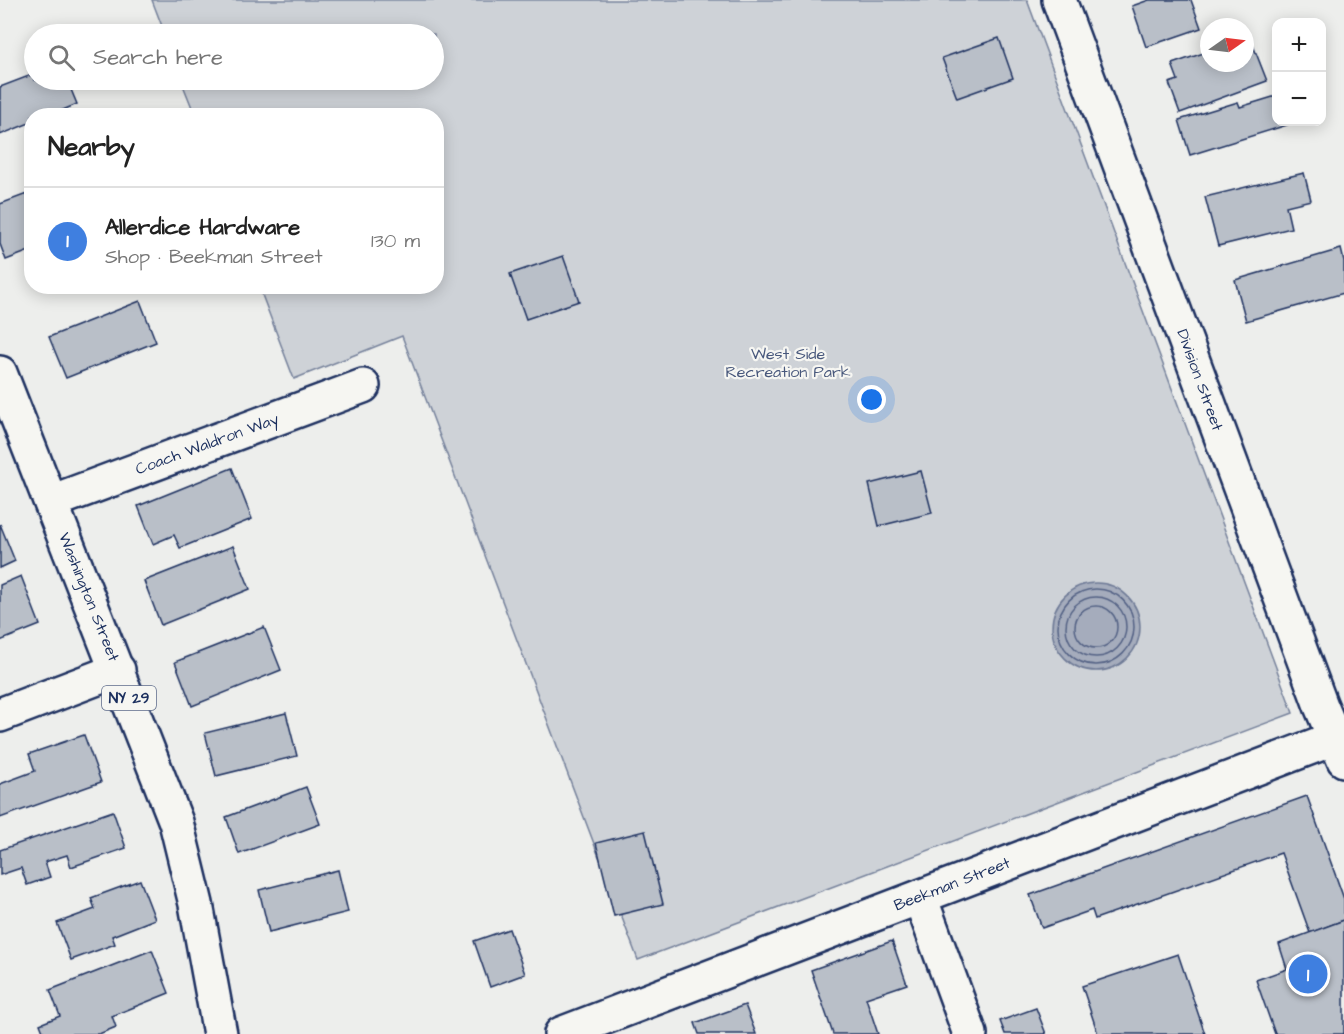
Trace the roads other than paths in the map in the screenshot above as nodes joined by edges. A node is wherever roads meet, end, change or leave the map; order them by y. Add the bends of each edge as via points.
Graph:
1 (1059, 0) edge
2 (0, 373) edge
3 (363, 386) dead end
4 (51, 502) junction
5 (118, 670) junction
6 (0, 715) edge
7 (1341, 744) edge
8 (920, 897) junction
9 (220, 1034) edge
10 (561, 1034) edge
11 (970, 1034) edge

1 - 7 main road, Division Street
2 - 4 main road, Washington Street / NY 29
3 - 4 main road, Coach Waldron Way
4 - 5 main road, Washington Street / NY 29
5 - 6 main road
5 - 9 main road, Washington Street / NY 29 via 176,822
7 - 8 main road, Beekman Street
8 - 10 main road, Beekman Street
8 - 11 main road

